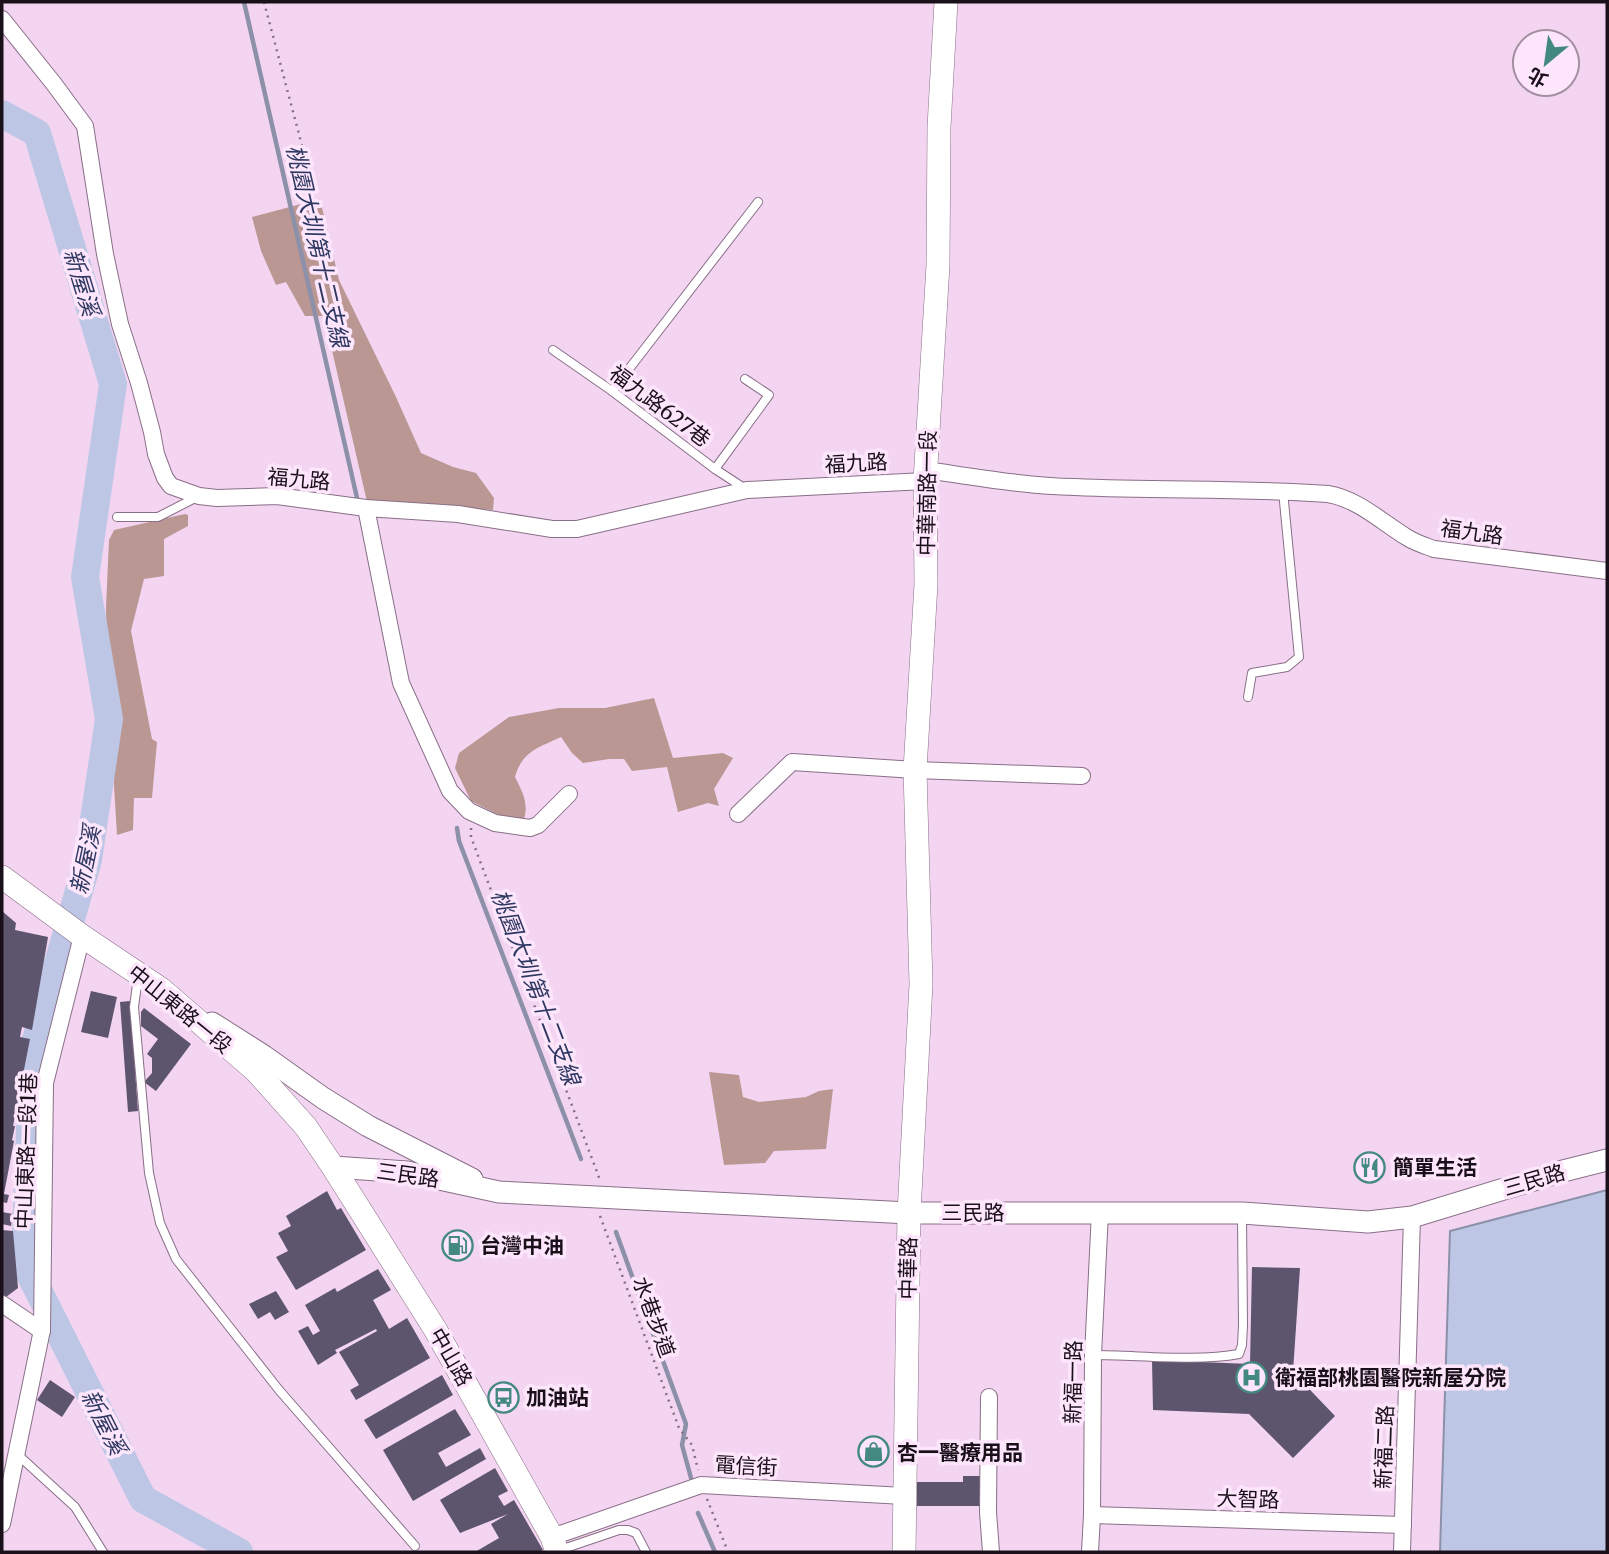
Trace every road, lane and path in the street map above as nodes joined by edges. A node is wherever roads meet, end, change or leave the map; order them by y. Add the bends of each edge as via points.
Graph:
1 (264, 2) edge
2 (946, 2) edge
3 (2, 19) edge
4 (314, 191) dead end
5 (758, 202) dead end
6 (552, 350) dead end
7 (745, 379) dead end
8 (612, 391) junction
9 (715, 469) junction
10 (925, 475) junction
11 (747, 490) junction
12 (1283, 491) junction
13 (199, 496) junction
14 (366, 508) junction
15 (117, 517) dead end
16 (1607, 571) edge
17 (1248, 697) dead end
18 (915, 770) junction
19 (1082, 776) dead end
20 (569, 794) dead end
21 (469, 811) junction
22 (738, 814) dead end
23 (2, 877) edge
24 (82, 936) junction
25 (139, 974) junction
26 (921, 984) joint
27 (161, 989) junction
28 (1607, 1160) edge
29 (333, 1167) junction
30 (499, 1192) junction
31 (600, 1196) junction
32 (1100, 1212) junction
33 (909, 1213) junction
34 (1242, 1213) junction
35 (1412, 1217) junction
36 (2, 1304) edge
37 (42, 1331) junction
38 (1093, 1355) junction
39 (989, 1397) dead end
40 (692, 1445) dead end
41 (17, 1454) junction
42 (904, 1496) junction
43 (1092, 1515) junction
44 (2, 1524) edge
45 (1403, 1525) junction
46 (415, 1546) dead end
47 (555, 1547) edge
48 (103, 1552) edge
49 (646, 1552) edge
50 (904, 1552) edge
51 (991, 1552) edge
52 (1090, 1552) edge
53 (1402, 1552) edge

1 - 4 path
2 - 10 main road, 中華南路一段 via 938,265
3 - 13 street, 福九路 via 85,126 120,324 156,454 171,486
5 - 8 lane
6 - 8 lane, 福九路627巷
7 - 9 lane via 769,395
8 - 9 lane, 福九路627巷
9 - 11 lane, 福九路627巷
10 - 11 street, 福九路
10 - 12 street, 福九路 via 1073,487
10 - 18 main road, 中華南路一段 via 926,584
11 - 14 street, 福九路 via 577,528 458,513
12 - 16 street, 福九路 via 1335,495 1434,549
12 - 17 lane via 1299,657 1287,667 1252,673
13 - 14 street, 福九路 via 277,496
13 - 15 lane via 158,517
14 - 21 street via 401,683 450,791
18 - 19 street
18 - 22 street via 792,762
18 - 26 main road, 中華南路一段
20 - 21 street via 530,828 495,822
21 - 31 path, 水巷步道 via 471,837
23 - 24 main road, 中山東路一段
24 - 25 main road, 中山東路一段
24 - 37 street, 中山東路一段1巷 via 45,1083
25 - 27 main road, 中山東路一段
25 - 46 lane via 134,1007 149,1173 160,1223 176,1259 279,1390
26 - 33 main road, 中華路
27 - 29 main road, 中山東路一段 via 256,1071 306,1127
27 - 30 street via 368,1126
28 - 35 street, 三民路
29 - 30 street, 三民路 via 407,1172
29 - 47 main road, 中山路 via 436,1329
30 - 31 street, 三民路
31 - 33 street, 三民路
31 - 40 path, 水巷步道 via 679,1428
32 - 33 street, 三民路
32 - 34 street, 三民路
32 - 38 street, 新福一路
33 - 42 main road, 中華路
34 - 35 street, 三民路 via 1367,1222
34 - 38 lane via 1239,1354
35 - 45 street, 新福二路
36 - 37 street
37 - 41 street, 中山東路一段1巷
38 - 43 street, 新福一路
39 - 51 street
41 - 44 street, 中山東路一段1巷
41 - 48 lane via 75,1507
42 - 47 street, 電信街 via 701,1485
42 - 50 main road, 中華路
43 - 45 street, 大智路
43 - 52 street, 新福一路
45 - 53 street, 新福二路
47 - 49 lane via 628,1530 636,1533

